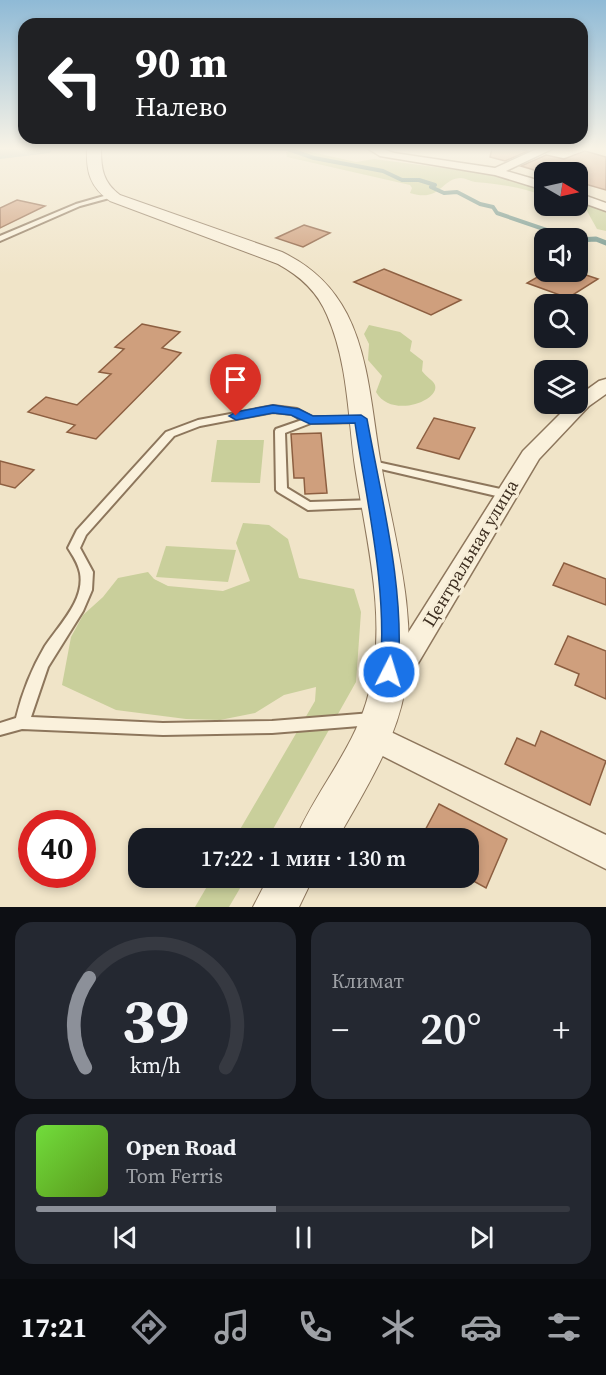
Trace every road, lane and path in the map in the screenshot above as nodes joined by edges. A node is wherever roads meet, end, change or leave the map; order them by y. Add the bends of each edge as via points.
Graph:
1 (103, 190) edge
2 (111, 196) junction
3 (588, 201) edge
4 (606, 207) edge
5 (0, 239) edge
6 (606, 385) edge
7 (361, 419) junction
8 (310, 420) junction
9 (368, 463) junction
10 (505, 494) junction
11 (375, 504) junction
12 (379, 715) junction
13 (22, 723) junction
14 (0, 729) edge
15 (321, 828) edge
16 (606, 852) edge
17 (286, 888) edge
18 (275, 907) edge

1 - 2 street
2 - 5 lane via 78,205
2 - 7 street via 276,256 310,275 342,325
3 - 4 street
6 - 10 street, Центральная улица via 557,426 530,456
7 - 8 lane
7 - 9 street
8 - 11 lane via 280,431 282,490 308,506
8 - 13 lane via 294,411 273,409 198,423 170,434 81,533 74,548 84,564 87,582 77,609 49,652 30,692
9 - 10 lane
9 - 11 street
10 - 12 street, Центральная улица
11 - 12 street via 392,637
12 - 13 lane via 272,727 163,729
12 - 15 street, Центральная улица
12 - 16 street
13 - 14 lane
17 - 18 street

